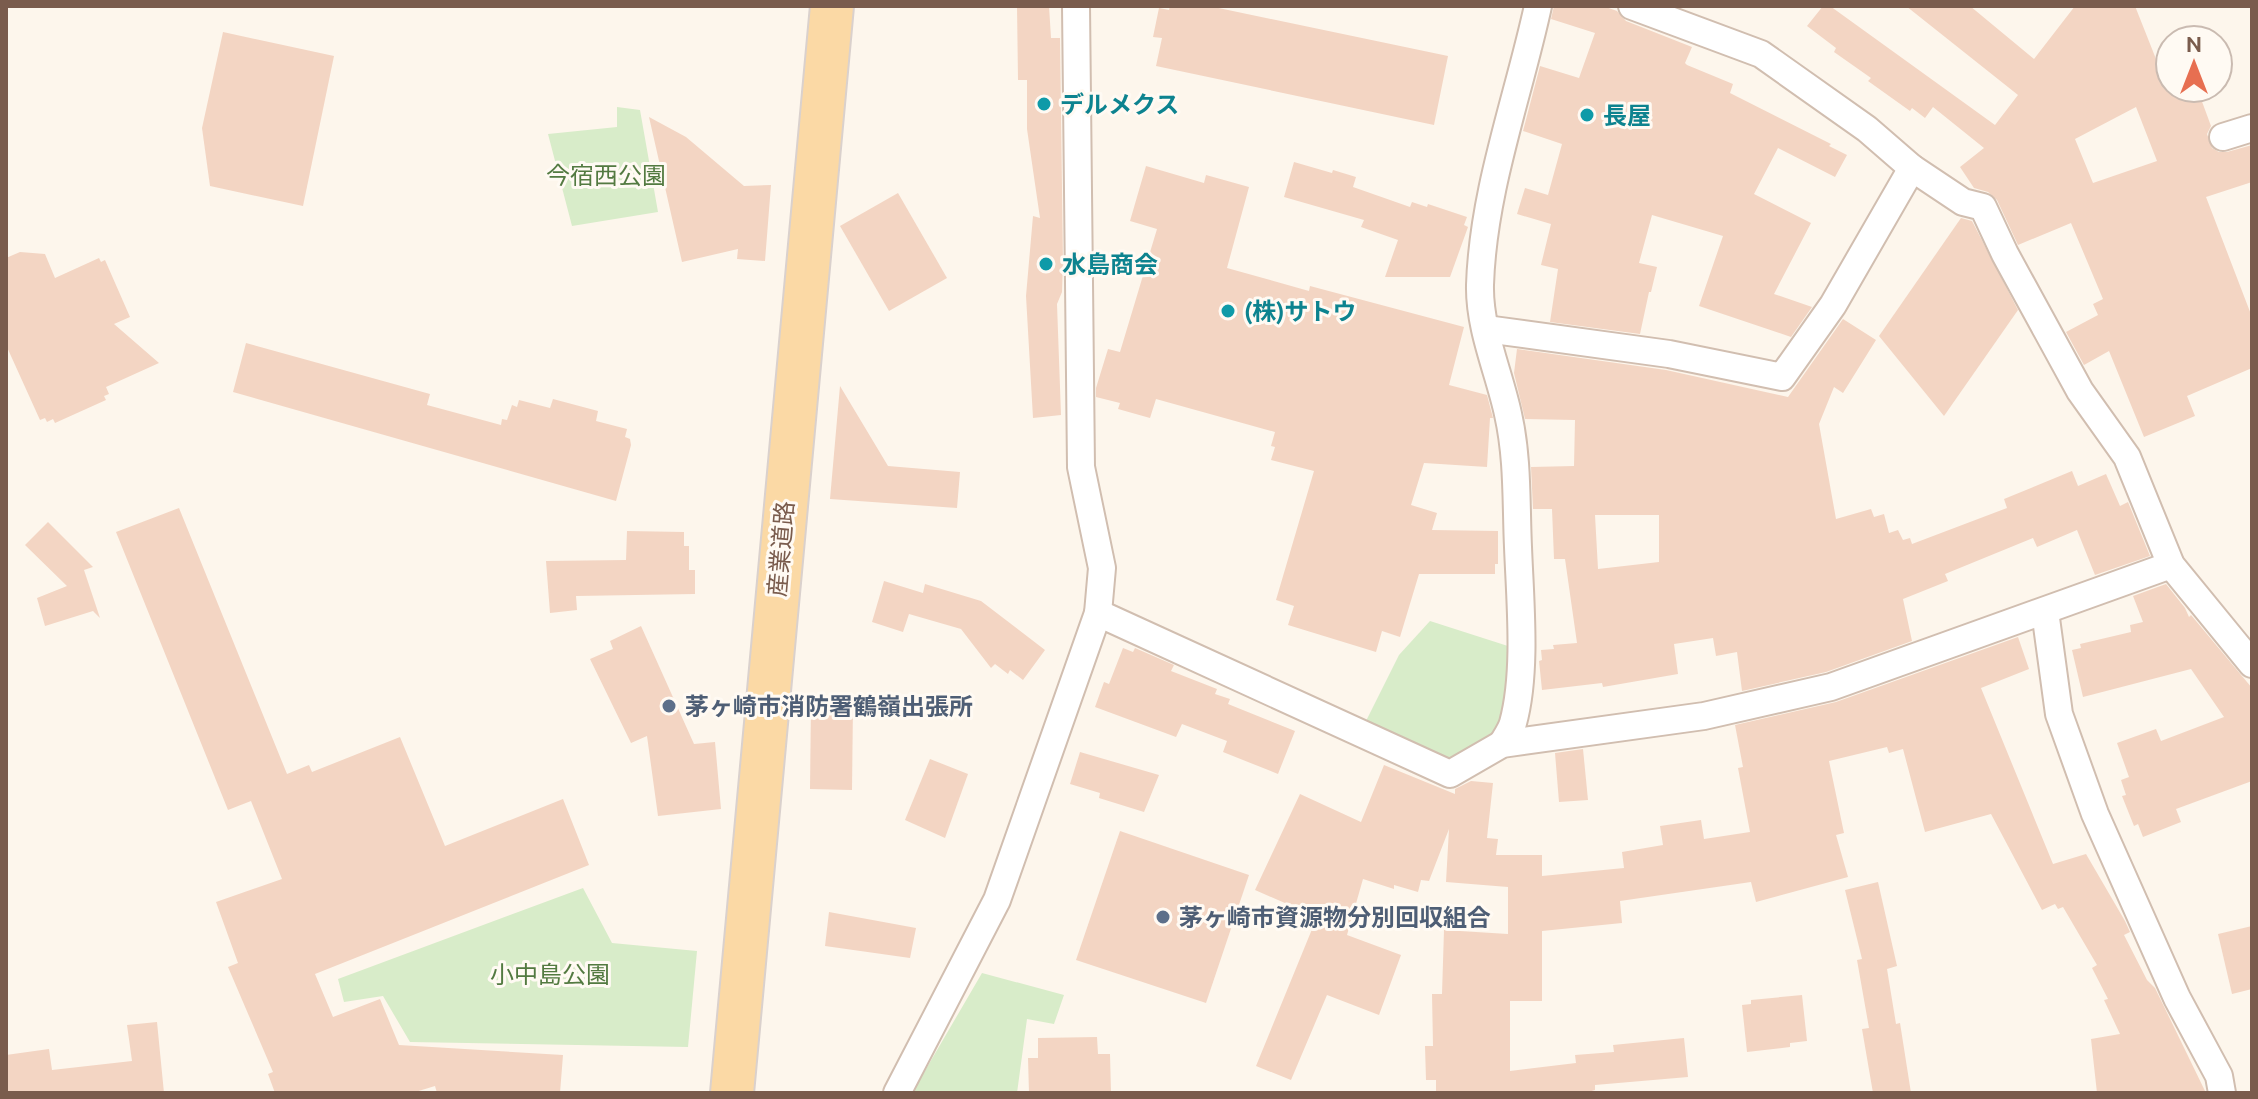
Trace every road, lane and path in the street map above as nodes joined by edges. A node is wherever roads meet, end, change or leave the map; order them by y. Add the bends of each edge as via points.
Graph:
1 (832, 6) edge
2 (1076, 6) edge
3 (1538, 6) edge
4 (1632, 6) edge
5 (2252, 128) edge
6 (2223, 137) dead end
7 (1912, 168) junction
8 (1486, 329) junction
9 (2171, 565) junction
10 (2045, 611) junction
11 (1098, 613) junction
12 (2252, 664) edge
13 (1502, 744) junction
14 (732, 1093) edge
15 (897, 1093) edge
16 (2222, 1093) edge

1 - 14 main road, 産業道路
2 - 11 street via 1081,467 1102,568
3 - 8 street via 1484,242 1480,287
4 - 7 street via 1761,54 1867,129
5 - 6 street
7 - 8 street via 1833,305 1782,377 1669,354
7 - 9 street via 1963,202 1983,207 2080,391 2127,457
8 - 13 street via 1514,454 1519,681 1513,724
9 - 10 street
9 - 12 street
10 - 13 street via 1831,687 1704,716
10 - 16 street via 2059,714 2095,814 2177,998 2219,1076
11 - 13 street via 1450,774
11 - 15 street via 997,900

